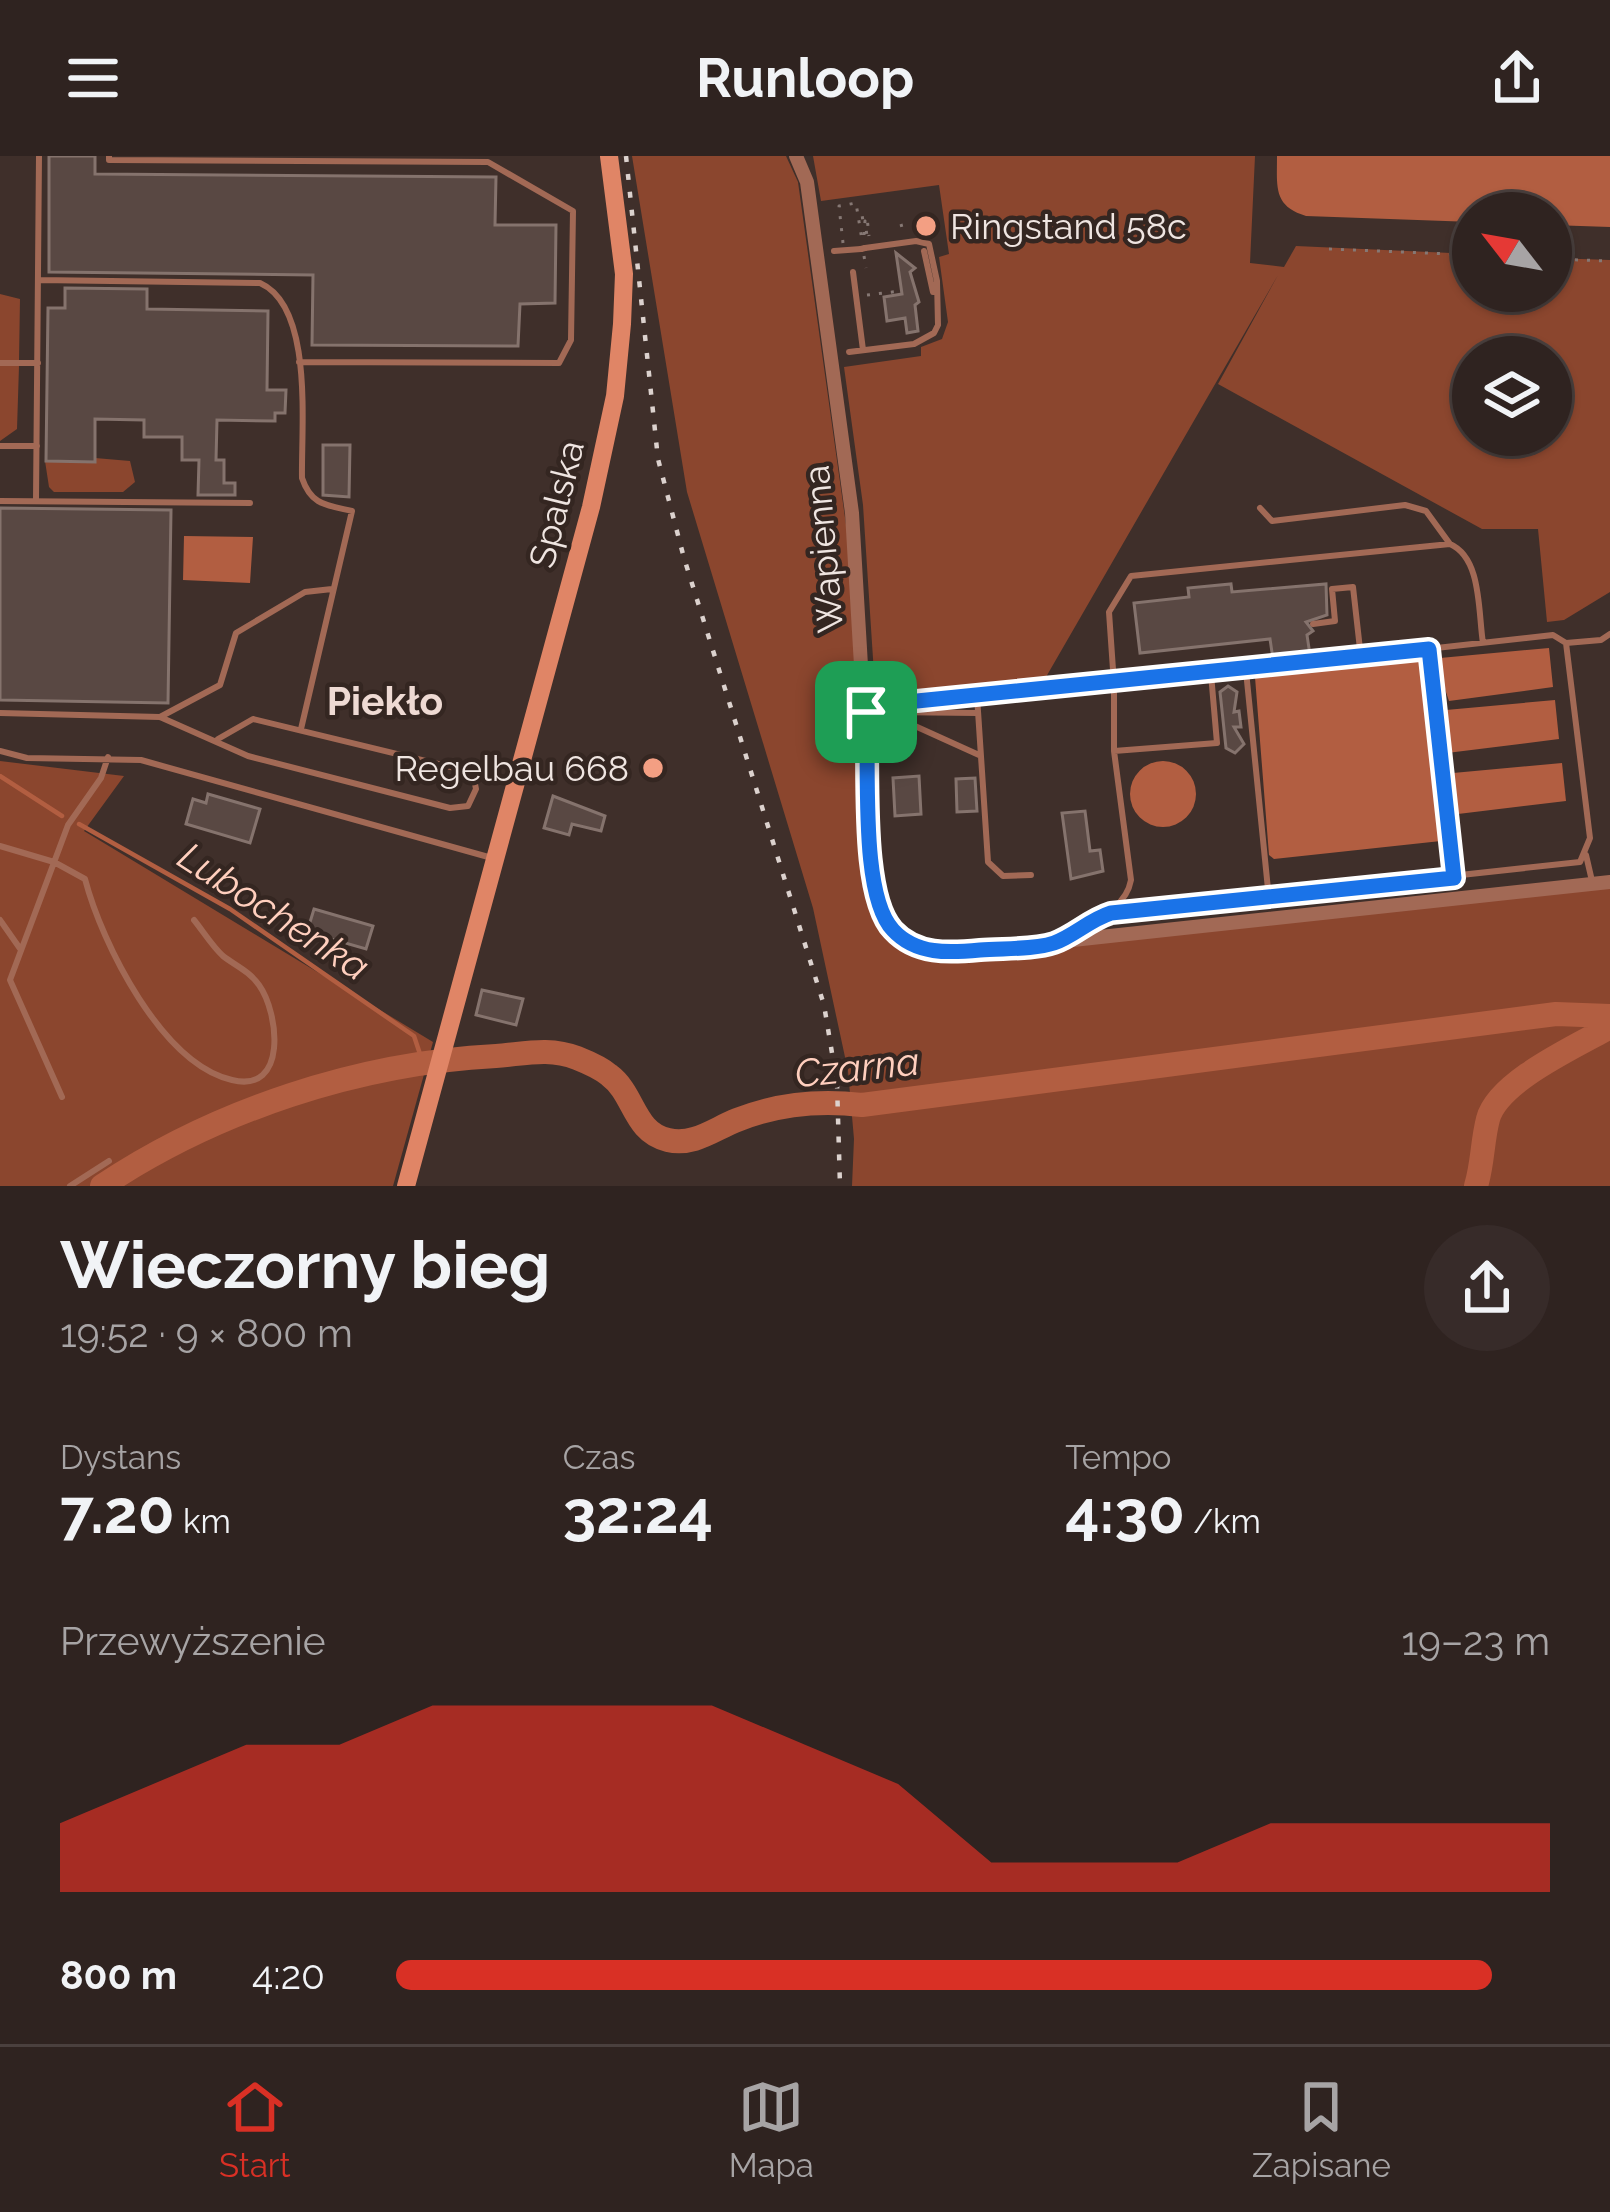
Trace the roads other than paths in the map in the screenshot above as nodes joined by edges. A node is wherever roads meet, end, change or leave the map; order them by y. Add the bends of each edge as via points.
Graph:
1 (39, 156) edge
2 (109, 156) edge
3 (609, 156) edge
4 (796, 156) edge
5 (839, 251) road end
6 (924, 251) dead end
7 (853, 272) dead end
8 (39, 280) junction
9 (935, 295) junction
10 (863, 350) junction
11 (849, 352) dead end
12 (298, 362) junction
13 (0, 363) edge
14 (38, 363) junction
15 (0, 446) edge
16 (37, 446) junction
17 (0, 501) edge
18 (36, 501) junction
19 (250, 503) dead end
20 (1260, 508) dead end
21 (1450, 544) junction
22 (332, 589) junction
23 (1313, 624) dead end
24 (1610, 634) edge
25 (1483, 643) junction
26 (1566, 643) junction
27 (1429, 649) junction
28 (1361, 658) junction
29 (1246, 670) junction
30 (1211, 674) junction
31 (1114, 684) junction
32 (976, 696) junction
33 (866, 712) junction
34 (884, 712) junction
35 (978, 712) junction
36 (0, 713) edge
37 (160, 717) junction
38 (302, 729) junction
39 (218, 739) junction
40 (1114, 751) junction
41 (0, 752) edge
42 (980, 756) junction
43 (108, 758) junction
44 (0, 846) edge
45 (1586, 855) junction
46 (496, 860) junction
47 (54, 862) junction
48 (1031, 875) dead end
49 (1454, 878) junction
50 (1610, 882) edge
51 (1592, 883) junction
52 (1268, 898) junction
53 (1111, 913) junction
54 (0, 920) edge
55 (194, 920) dead end
56 (1054, 943) junction
57 (21, 950) junction
58 (62, 1097) dead end
59 (109, 1160) dead end
60 (70, 1186) edge
61 (406, 1186) edge

1 - 8 lane
2 - 12 lane via 488,162 573,211 571,340 559,363
3 - 46 street, Spalska via 623,274 615,396
4 - 33 street, Wapienna via 807,182 839,404
5 - 9 lane via 929,244
6 - 9 lane
7 - 10 lane
8 - 12 lane via 260,283 285,301
8 - 14 lane
9 - 10 lane via 934,333 914,344
10 - 11 lane
12 - 22 lane via 302,478 318,503 352,511
13 - 14 lane
14 - 16 lane
15 - 16 lane
16 - 18 lane
17 - 18 lane
18 - 19 lane
20 - 21 lane via 1272,521 1405,505 1426,511
21 - 25 lane via 1468,556
21 - 31 lane via 1130,576 1109,612
22 - 37 lane via 305,592 236,634 220,685
22 - 38 lane
23 - 28 lane via 1335,621 1332,589 1353,587
24 - 26 lane
25 - 26 lane via 1553,635
25 - 27 lane
26 - 45 lane
27 - 28 lane
27 - 49 lane
28 - 29 lane
29 - 30 lane
29 - 52 lane
30 - 31 lane
30 - 40 lane via 1217,743
31 - 32 lane
31 - 40 lane
32 - 34 lane
32 - 35 lane
33 - 34 lane
33 - 56 street, Wapienna via 875,884 890,928 935,952
34 - 35 lane
34 - 42 lane
35 - 42 lane
36 - 37 lane
37 - 39 lane
38 - 39 lane via 253,718
38 - 39 lane via 459,769 474,779 473,797 450,808 248,756
40 - 53 lane via 1131,880
41 - 43 lane
42 - 48 lane via 988,862 1003,876
43 - 46 lane via 172,768
43 - 47 lane
44 - 47 lane
45 - 49 lane via 1572,865
45 - 51 lane
46 - 61 street, Spalska
47 - 55 lane via 85,879 101,934 174,1048 236,1082 255,1080 275,1054 262,988
47 - 57 lane
49 - 52 lane
50 - 51 street, Wapienna
51 - 56 street, Wapienna
52 - 53 lane
53 - 56 lane
54 - 57 lane
57 - 58 lane via 10,980
59 - 60 lane

